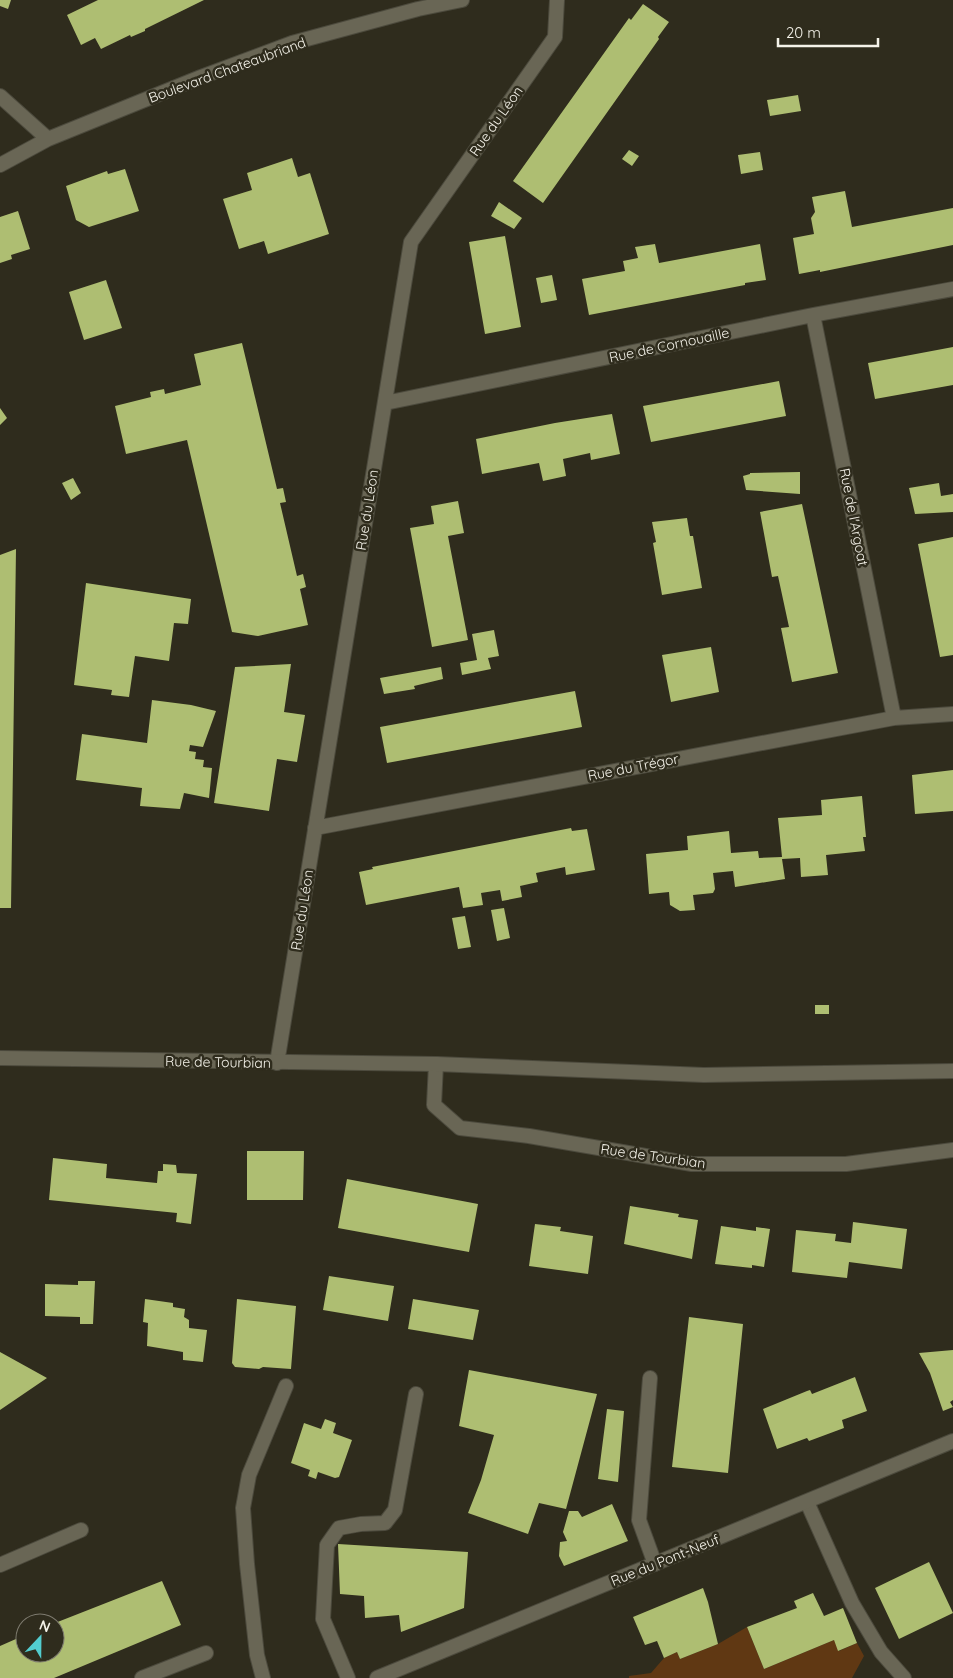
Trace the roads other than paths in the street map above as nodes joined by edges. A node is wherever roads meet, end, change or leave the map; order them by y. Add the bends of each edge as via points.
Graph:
1 (462, 0) edge
2 (557, 0) edge
3 (0, 96) edge
4 (48, 140) junction
5 (0, 165) edge
6 (953, 289) edge
7 (813, 315) junction
8 (385, 403) junction
9 (953, 714) edge
10 (894, 718) junction
11 (315, 828) junction
12 (0, 1058) edge
13 (277, 1063) junction
14 (436, 1064) junction
15 (953, 1071) edge
16 (953, 1150) edge
17 (650, 1378) dead end
18 (286, 1386) dead end
19 (416, 1394) dead end
20 (953, 1441) edge
21 (807, 1502) junction
22 (82, 1530) dead end
23 (655, 1564) junction
24 (0, 1565) edge
25 (206, 1653) dead end
26 (142, 1678) edge
27 (263, 1678) edge
28 (348, 1678) edge
29 (377, 1678) edge
30 (904, 1678) edge

1 - 4 street, Boulevard Chateaubriand via 292,44
2 - 8 street, Rue du Léon via 555,37 411,242
3 - 4 street
4 - 5 street, Boulevard Chateaubriand
6 - 7 street, Rue de Cornouaille
7 - 8 street, Rue de Cornouaille
7 - 10 street, Rue de l'Argoat
8 - 11 street, Rue du Léon
9 - 10 street, Rue du Trégor
10 - 11 street, Rue du Trégor
11 - 13 street, Rue du Léon
12 - 13 street, Rue de Tourbian
13 - 14 street, Rue de Tourbian
14 - 15 street, Rue de Tourbian via 704,1075
14 - 16 street, Rue de Tourbian via 434,1105 460,1128 529,1136 692,1164 846,1164
17 - 23 street via 639,1520
18 - 27 street via 249,1476 243,1508 257,1655
19 - 28 street via 395,1510 385,1522 339,1528 327,1545 323,1619
20 - 21 street, Rue du Pont-Neuf
21 - 23 street, Rue du Pont-Neuf
21 - 30 street via 852,1603 881,1652
22 - 24 street
23 - 29 street, Rue du Pont-Neuf
25 - 26 street

